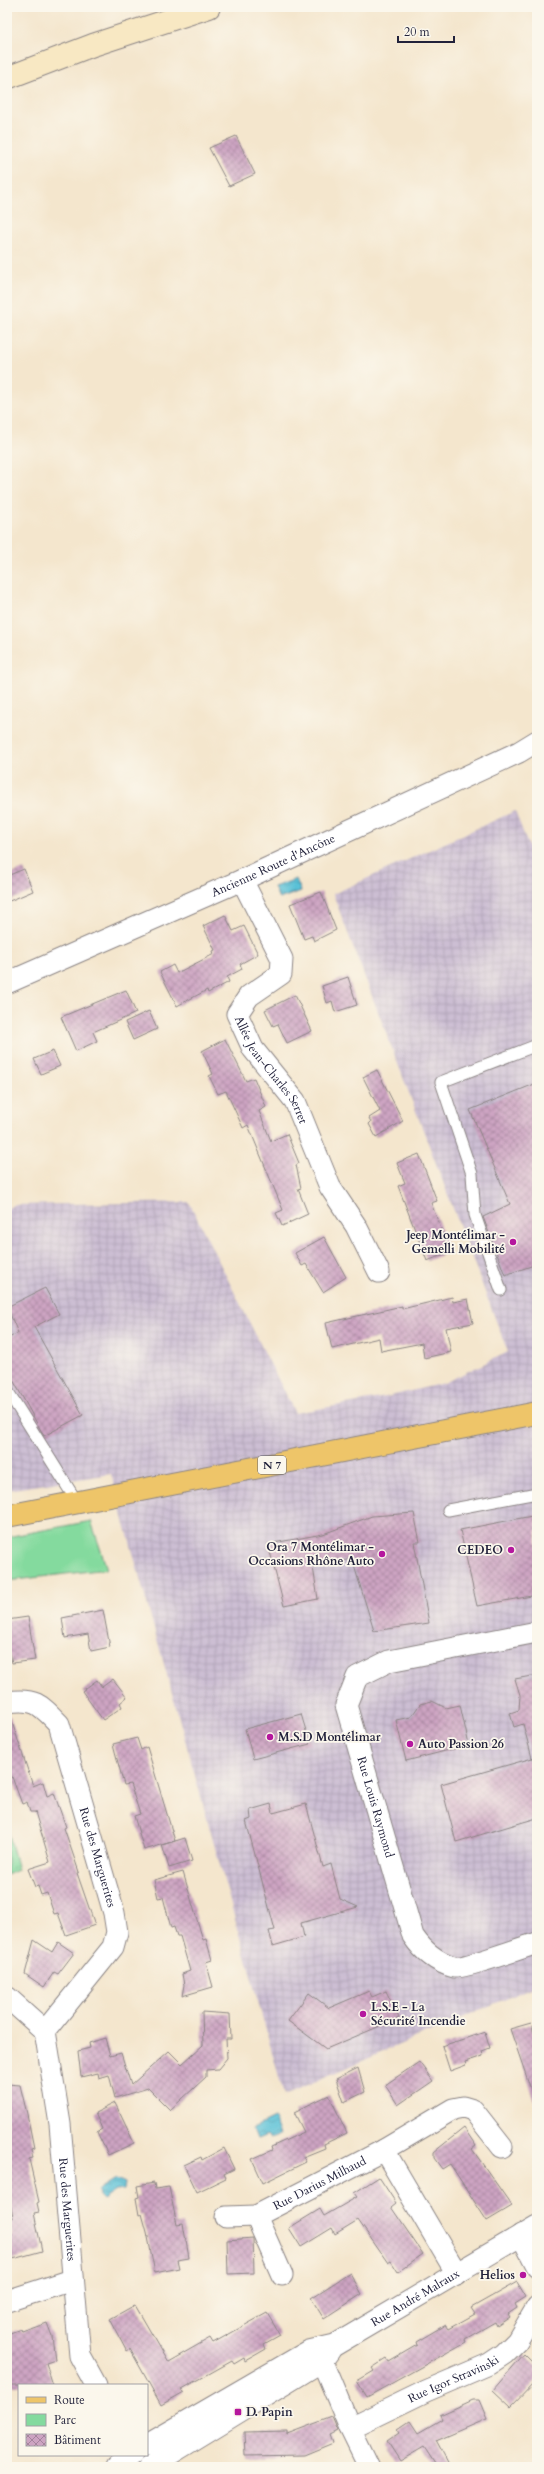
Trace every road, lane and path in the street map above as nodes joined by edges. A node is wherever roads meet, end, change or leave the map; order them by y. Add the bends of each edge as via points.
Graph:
1 (209, 7) edge
2 (7, 78) edge
3 (537, 741) edge
4 (242, 880) junction
5 (7, 983) edge
6 (537, 1045) edge
7 (379, 1272) dead end
8 (501, 1290) dead end
9 (7, 1390) edge
10 (537, 1413) edge
11 (537, 1492) edge
12 (77, 1502) junction
13 (448, 1510) dead end
14 (7, 1516) edge
15 (537, 1632) edge
16 (7, 1702) edge
17 (537, 1943) edge
18 (7, 1997) edge
19 (45, 2031) junction
20 (502, 2147) dead end
21 (384, 2150) junction
22 (256, 2216) junction
23 (226, 2217) dead end
24 (529, 2230) edge
25 (537, 2266) edge
26 (457, 2274) junction
27 (282, 2275) dead end
28 (72, 2280) junction
29 (7, 2301) edge
30 (537, 2307) edge
31 (335, 2345) junction
32 (322, 2361) junction
33 (95, 2384) edge
34 (350, 2428) junction
35 (148, 2454) edge
36 (148, 2456) edge
37 (370, 2467) edge

1 - 2 street via 93,45
3 - 4 street, Ancienne Route d'Ancône via 520,752
4 - 5 street, Ancienne Route d'Ancône
4 - 7 street, Allée Jean-Charles Serret via 282,959 281,974 249,996 237,1014 253,1049 296,1101 330,1187 356,1226
6 - 8 lane via 441,1082 472,1174 475,1216
9 - 12 lane
10 - 12 main road, N 7
11 - 13 lane
12 - 14 main road, N 7
15 - 17 street, Rue Louis Raymond via 389,1661 357,1677 346,1705 413,1936 423,1951 456,1967
16 - 19 street, Rue des Marguerites via 26,1699 44,1709 59,1724 114,1913 117,1932 113,1947
18 - 19 street
19 - 28 street, Rue des Marguerites via 60,2124
20 - 21 street, Rue Darius Milhaud via 473,2110 463,2107 453,2109
21 - 22 street, Rue Darius Milhaud
21 - 26 street
22 - 23 street, Rue Darius Milhaud
22 - 27 street
24 - 25 street
24 - 26 street, Rue André Malraux
26 - 31 street, Rue André Malraux
28 - 29 street
28 - 33 street, Rue des Marguerites via 80,2356
30 - 34 street, Rue Igor Stravinski via 517,2341 489,2364 419,2394
31 - 32 street, Rue André Malraux
31 - 35 street, Rue André Malraux via 309,2351 203,2412
32 - 34 street
32 - 36 street, Rue André Malraux
34 - 37 street

